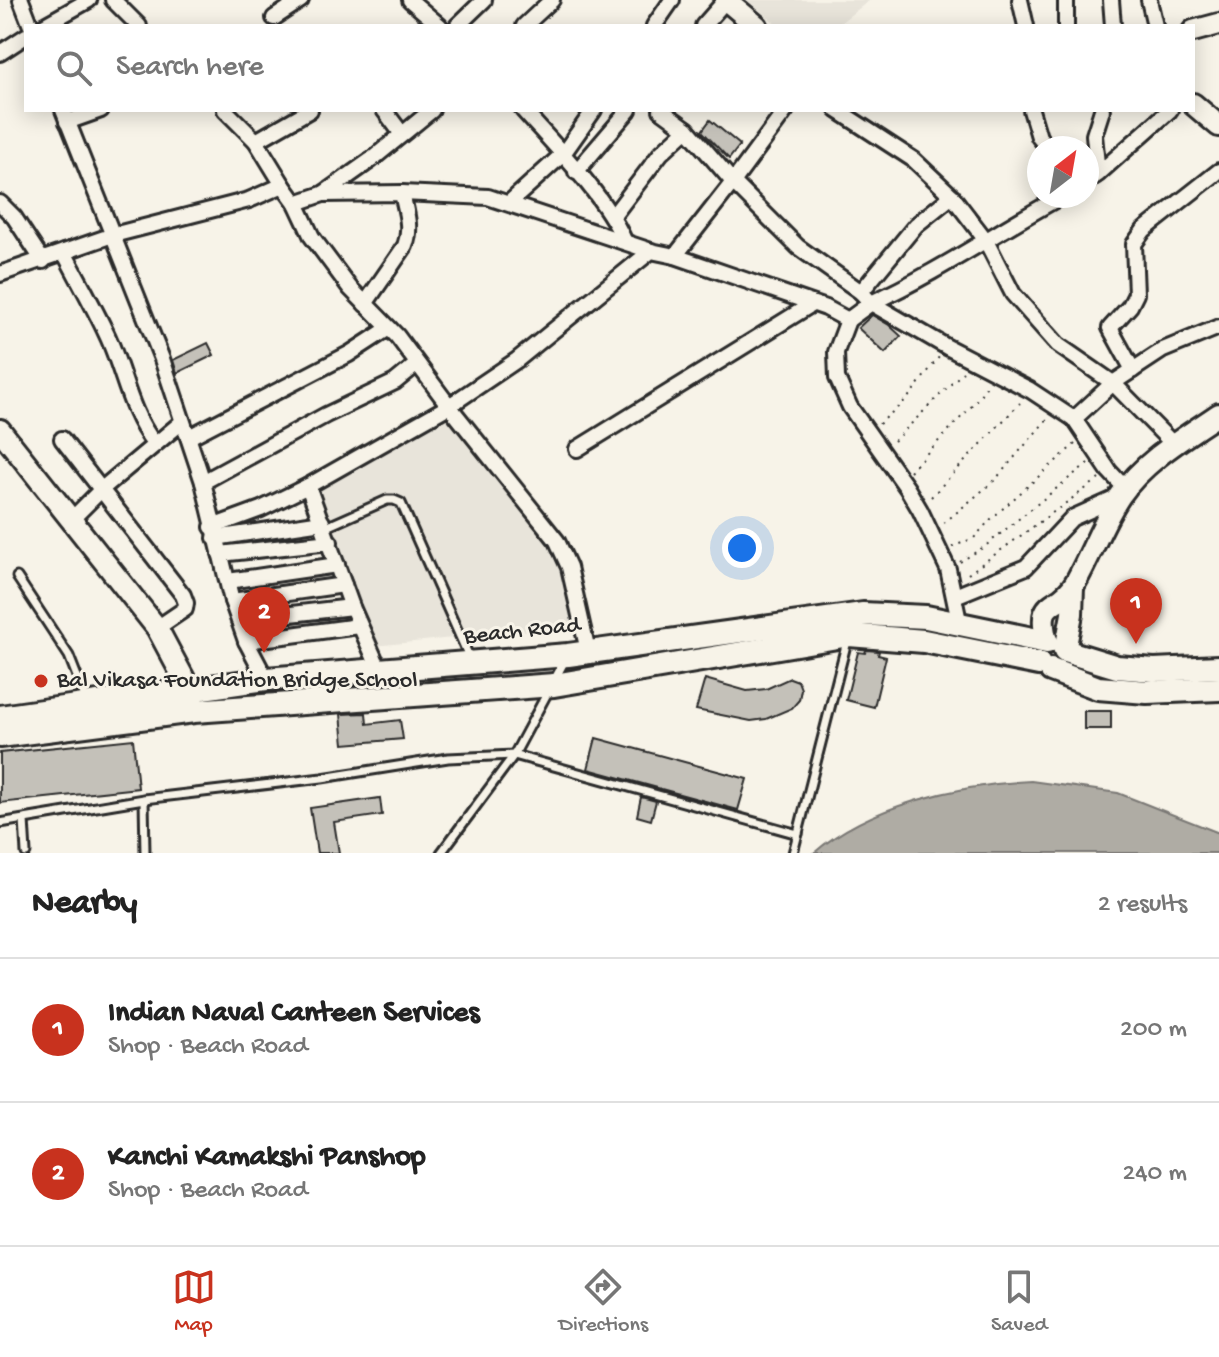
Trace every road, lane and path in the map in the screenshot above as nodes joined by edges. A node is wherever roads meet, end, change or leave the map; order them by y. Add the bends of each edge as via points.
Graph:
1 (21, 0) edge
2 (89, 0) edge
3 (113, 0) edge
4 (301, 0) edge
5 (410, 0) edge
6 (484, 0) edge
7 (552, 0) edge
8 (672, 0) edge
9 (726, 0) edge
10 (1020, 0) edge
11 (1066, 0) edge
12 (1111, 0) edge
13 (1149, 0) edge
14 (274, 18) dead end
15 (30, 24) edge
16 (47, 24) edge
17 (137, 24) edge
18 (438, 24) edge
19 (459, 24) edge
20 (526, 24) edge
21 (655, 24) edge
22 (705, 24) edge
23 (755, 24) edge
24 (1026, 24) edge
25 (1066, 24) edge
26 (1113, 24) edge
27 (1155, 24) edge
28 (1219, 24) edge
29 (1195, 30) edge
30 (24, 37) edge
31 (0, 53) edge
32 (1195, 106) edge
33 (89, 112) edge
34 (227, 112) edge
35 (307, 112) edge
36 (386, 112) edge
37 (430, 112) edge
38 (525, 112) edge
39 (593, 112) edge
40 (627, 112) edge
41 (664, 112) edge
42 (785, 112) edge
43 (840, 112) edge
44 (1032, 112) edge
45 (1101, 112) edge
46 (1168, 112) edge
47 (65, 116) edge
48 (1219, 126) edge
49 (687, 129) junction
50 (402, 134) junction
51 (1039, 136) edge
52 (1094, 136) edge
53 (256, 141) junction
54 (563, 154) junction
55 (1219, 171) edge
56 (576, 172) junction
57 (1099, 173) edge
58 (733, 182) junction
59 (283, 185) junction
60 (402, 193) junction
61 (323, 194) junction
62 (952, 196) junction
63 (0, 203) edge
64 (296, 203) junction
65 (509, 203) junction
66 (1041, 208) edge
67 (613, 216) junction
68 (113, 235) junction
69 (985, 239) junction
70 (624, 240) junction
71 (651, 251) junction
72 (64, 252) junction
73 (675, 256) junction
74 (43, 261) junction
75 (0, 274) edge
76 (866, 298) junction
77 (365, 304) junction
78 (812, 304) junction
79 (848, 320) junction
80 (1219, 327) edge
81 (389, 328) junction
82 (947, 347) junction
83 (975, 359) junction
84 (417, 364) junction
85 (1133, 370) junction
86 (997, 373) junction
87 (1113, 383) junction
88 (1030, 390) junction
89 (449, 406) junction
90 (1057, 407) junction
91 (1219, 414) edge
92 (1074, 419) junction
93 (182, 422) junction
94 (0, 430) edge
95 (869, 433) junction
96 (1086, 434) junction
97 (189, 437) junction
98 (62, 439) dead end
99 (154, 443) junction
100 (1174, 445) junction
101 (577, 449) dead end
102 (882, 452) junction
103 (1098, 455) junction
104 (1109, 471) junction
105 (901, 479) junction
106 (203, 482) junction
107 (308, 486) junction
108 (103, 488) junction
109 (1122, 493) junction
110 (920, 510) junction
111 (72, 519) junction
112 (325, 531) junction
113 (213, 532) junction
114 (931, 534) junction
115 (940, 552) junction
116 (220, 554) junction
117 (337, 565) junction
118 (948, 569) junction
119 (17, 577) dead end
120 (228, 581) junction
121 (344, 585) junction
122 (954, 591) junction
123 (232, 601) junction
124 (352, 607) junction
125 (239, 620) junction
126 (359, 626) junction
127 (960, 626) junction
128 (157, 628) junction
129 (849, 635) junction
130 (246, 641) junction
131 (1056, 647) junction
132 (578, 653) junction
133 (471, 663) junction
134 (1045, 667) junction
135 (1219, 667) edge
136 (380, 671) junction
137 (266, 679) junction
138 (554, 685) junction
139 (1219, 689) edge
140 (192, 700) junction
141 (88, 704) junction
142 (0, 717) edge
143 (0, 736) edge
144 (514, 755) junction
145 (144, 799) junction
146 (24, 820) junction
147 (0, 823) edge
148 (798, 834) junction
149 (26, 853) edge
150 (145, 853) edge
151 (441, 853) edge
152 (793, 853) edge

1 - 15 street
2 - 16 street
3 - 17 street
4 - 14 street
5 - 18 street
6 - 19 street
7 - 20 street
8 - 21 street
9 - 22 street
9 - 23 street
10 - 24 street
11 - 25 street
12 - 26 street
13 - 27 street
28 - 29 street
30 - 31 street
32 - 48 street
33 - 47 street
34 - 53 street
35 - 53 street
36 - 50 street
37 - 50 street
38 - 54 street
39 - 54 street
40 - 56 street
41 - 49 street
42 - 58 street
43 - 62 street via 914,160
44 - 51 street
45 - 52 street
46 - 57 street
47 - 68 street
49 - 58 street
49 - 67 street via 661,153
50 - 61 street
53 - 59 street
54 - 56 street
54 - 65 street
55 - 85 street via 1144,230 1134,244 1136,294 1110,328
56 - 67 street
58 - 73 street
58 - 76 street via 798,247
59 - 64 street
59 - 68 street via 249,200
60 - 61 street
60 - 65 street via 488,197
60 - 77 street via 409,225 405,246
61 - 64 street
62 - 69 street
62 - 76 street via 916,225
63 - 74 street
64 - 77 street via 312,237
65 - 70 street
66 - 69 street
67 - 70 street
68 - 72 street
68 - 93 street
69 - 76 street via 920,280
69 - 87 street via 1013,294 1058,345
70 - 71 street
71 - 73 street
71 - 89 street via 528,351
72 - 74 street
72 - 99 street via 109,338 122,379
73 - 78 street
74 - 75 street
76 - 79 street
76 - 82 street
77 - 81 street
78 - 79 street
78 - 101 street
79 - 95 street via 836,352 837,378
80 - 85 street via 1163,350
81 - 84 street
81 - 97 street
82 - 83 street
82 - 95 path via 907,399
83 - 86 street
83 - 102 path
84 - 89 street
84 - 106 street via 395,382
85 - 87 street
86 - 88 street
86 - 105 path
87 - 92 street
87 - 100 street
88 - 90 street
88 - 110 path
89 - 107 street
89 - 132 street via 565,554
90 - 92 street
90 - 114 path via 995,480
91 - 100 street
92 - 96 street
93 - 97 street
93 - 99 street
94 - 111 street
95 - 102 street
96 - 103 street
96 - 115 path via 974,538
97 - 106 street
98 - 108 street
99 - 108 street
100 - 109 street
102 - 105 street
103 - 104 street
103 - 118 path via 984,547
104 - 109 street
104 - 122 path
105 - 110 street
106 - 113 street
107 - 112 street
107 - 113 street
108 - 111 street
108 - 128 street via 183,595 181,612
109 - 122 street via 1072,518 1026,567
109 - 131 street via 1073,587 1046,607 1042,623
110 - 114 street
111 - 128 street
112 - 113 street
112 - 116 street
112 - 117 street
112 - 133 lane via 387,500 401,503
113 - 116 street
114 - 115 street
115 - 118 street
116 - 120 street
117 - 120 street
117 - 121 street
118 - 122 street
119 - 141 lane via 69,656
120 - 123 street
121 - 123 street
121 - 124 street
122 - 127 street
123 - 125 street
124 - 125 street
124 - 126 street
125 - 130 street
126 - 130 street
126 - 136 street
127 - 131 main road, Beach Road
127 - 132 main road, Beach Road via 926,617 863,614
128 - 140 street
129 - 134 main road, Beach Road via 924,641
129 - 138 main road, Beach Road
129 - 148 lane
130 - 137 street
131 - 134 main road via 1063,664
131 - 135 main road, Beach Road via 1117,667
132 - 133 main road, Beach Road
132 - 138 lane
133 - 136 main road, Beach Road
134 - 139 main road, Beach Road via 1098,688
136 - 137 main road, Beach Road
137 - 140 main road, Beach Road
138 - 140 main road, Beach Road
138 - 144 lane
140 - 141 main road, Beach Road
140 - 143 main road, Beach Road
141 - 142 main road, Beach Road
144 - 145 lane via 448,758
144 - 148 lane
144 - 151 lane
145 - 146 lane
145 - 150 lane
146 - 147 lane
146 - 149 lane
148 - 152 lane

